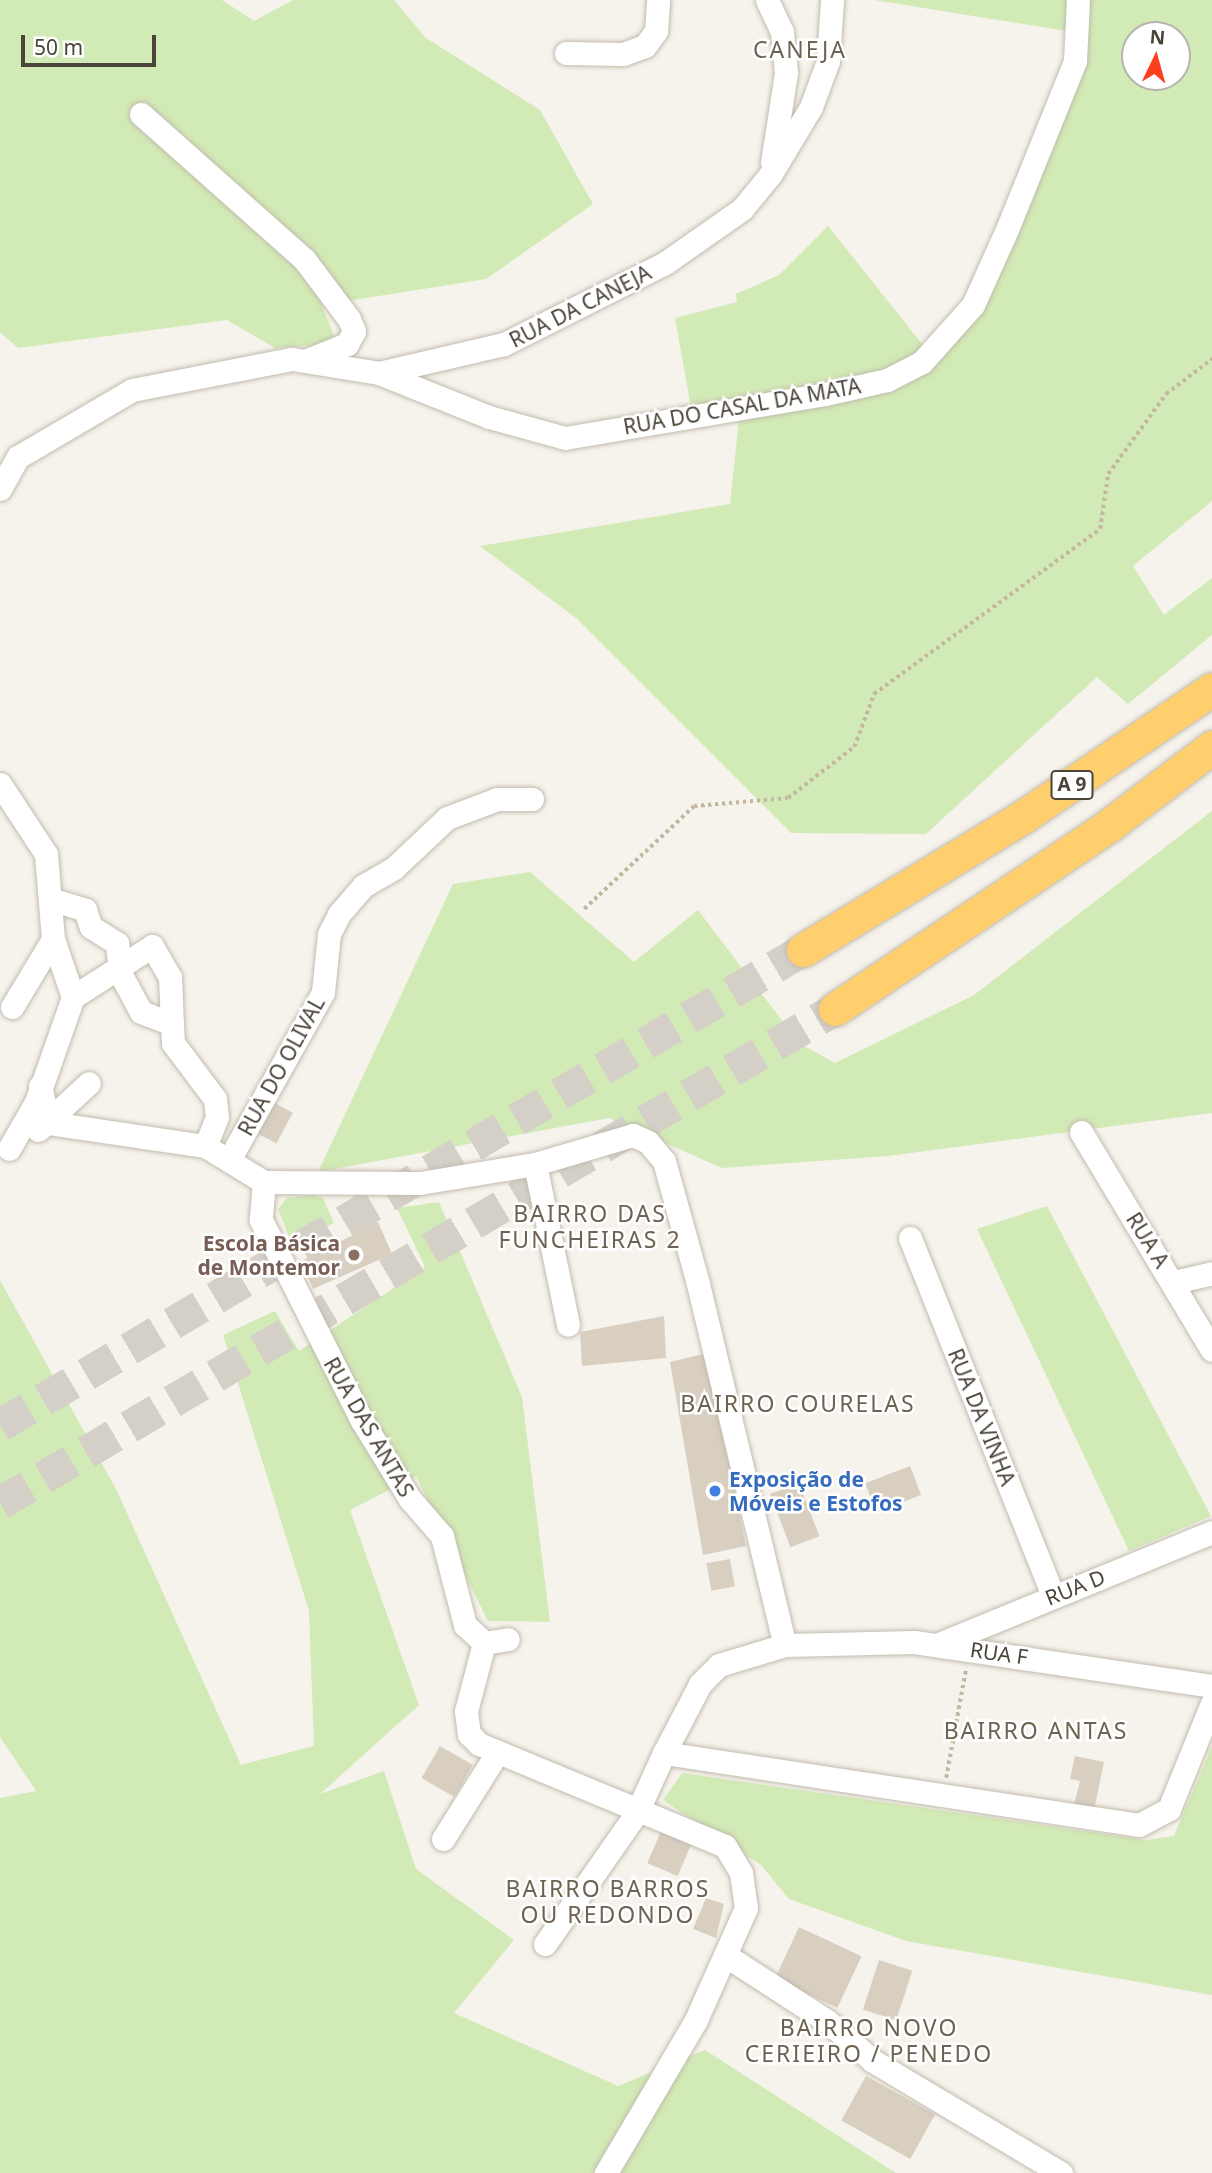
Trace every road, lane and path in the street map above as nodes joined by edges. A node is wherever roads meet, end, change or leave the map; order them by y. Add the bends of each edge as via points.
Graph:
1 (658, 0) edge
2 (767, 0) edge
3 (832, 0) edge
4 (1078, 0) edge
5 (566, 53) dead end
6 (141, 114) dead end
7 (770, 175) junction
8 (1212, 359) edge
9 (305, 361) junction
10 (379, 373) junction
11 (0, 489) edge
12 (1212, 689) edge
13 (1212, 747) edge
14 (1212, 773) edge
15 (0, 784) edge
16 (532, 799) dead end
17 (50, 899) junction
18 (989, 903) junction
19 (584, 909) dead end
20 (53, 939) junction
21 (803, 950) tunnel mouth
22 (121, 964) junction
23 (73, 997) junction
24 (12, 1007) dead end
25 (835, 1009) tunnel mouth
26 (172, 1024) junction
27 (89, 1083) dead end
28 (40, 1086) junction
29 (49, 1123) junction
30 (1082, 1132) dead end
31 (205, 1146) junction
32 (4, 1151) edge
33 (230, 1158) junction
34 (534, 1164) junction
35 (264, 1182) junction
36 (910, 1238) dead end
37 (1212, 1273) edge
38 (1174, 1282) junction
39 (568, 1325) dead end
40 (1212, 1350) edge
41 (1212, 1532) edge
42 (1054, 1595) junction
43 (508, 1640) dead end
44 (484, 1643) junction
45 (939, 1644) junction
46 (785, 1645) junction
47 (969, 1649) junction
48 (1212, 1686) edge
49 (1212, 1703) edge
50 (664, 1753) junction
51 (496, 1755) junction
52 (940, 1797) junction
53 (637, 1812) junction
54 (443, 1839) dead end
55 (545, 1944) dead end
56 (725, 1955) junction
57 (606, 2173) edge
58 (1061, 2173) edge

1 - 5 street via 656,31 645,46 623,54
2 - 7 street via 782,32 786,73
3 - 7 street, RUA DA CANEJA via 828,61 811,107
4 - 10 street, RUA DO CASAL DA MATA via 1075,61 1008,227 973,305 922,362 887,380 825,394 565,438 489,417
6 - 9 street via 304,259 349,319 354,331 347,344
7 - 10 street, RUA DA CANEJA via 731,216 665,263 504,344
8 - 19 path via 1166,394 1108,474 1100,529 874,694 854,747 788,798 694,806
9 - 10 street, RUA DA CANEJA
9 - 11 street, RUA DA CANEJA via 132,390 18,457
12 - 21 highway, A 9 via 1021,818
13 - 18 highway, A 9 via 1111,824
14 - 18 highway via 1138,827
15 - 17 street via 46,855
16 - 33 street, RUA DO OLIVAL via 497,799 447,818 394,868 363,886 339,914 329,934 323,992
17 - 20 street
17 - 22 street via 85,910 91,927 117,943
18 - 25 highway, A 9
20 - 23 street
20 - 24 street
22 - 23 street
22 - 26 street via 141,1012
22 - 26 street via 152,946 158,953 170,977
23 - 28 street
26 - 31 street via 173,1043 215,1099 217,1117
27 - 29 street
28 - 29 street
28 - 32 street
29 - 31 street
29 - 32 street
30 - 38 street, RUA A
31 - 33 street
33 - 35 street
34 - 35 street via 420,1183
34 - 39 street
34 - 46 street via 633,1135 648,1142 664,1161
35 - 44 street, RUA DAS ANTAS via 261,1220 297,1296 361,1419 410,1499 442,1536 456,1604 472,1636
36 - 42 street, RUA DA VINHA
37 - 38 street
38 - 40 street, RUA A
41 - 42 street, RUA D
42 - 45 street, RUA D
43 - 44 street
44 - 51 street via 466,1711 469,1734
45 - 46 street, RUA F
45 - 47 street, RUA F
46 - 50 street, RUA F via 719,1665 700,1684
47 - 48 street, RUA F
47 - 52 path
49 - 52 street via 1169,1809 1139,1825
50 - 52 street
50 - 53 street, RUA F
51 - 53 street
51 - 54 street
53 - 55 street, RUA F
53 - 56 street via 725,1846 741,1874 746,1908
56 - 57 street via 696,2020
56 - 58 street via 827,2021 873,2061

